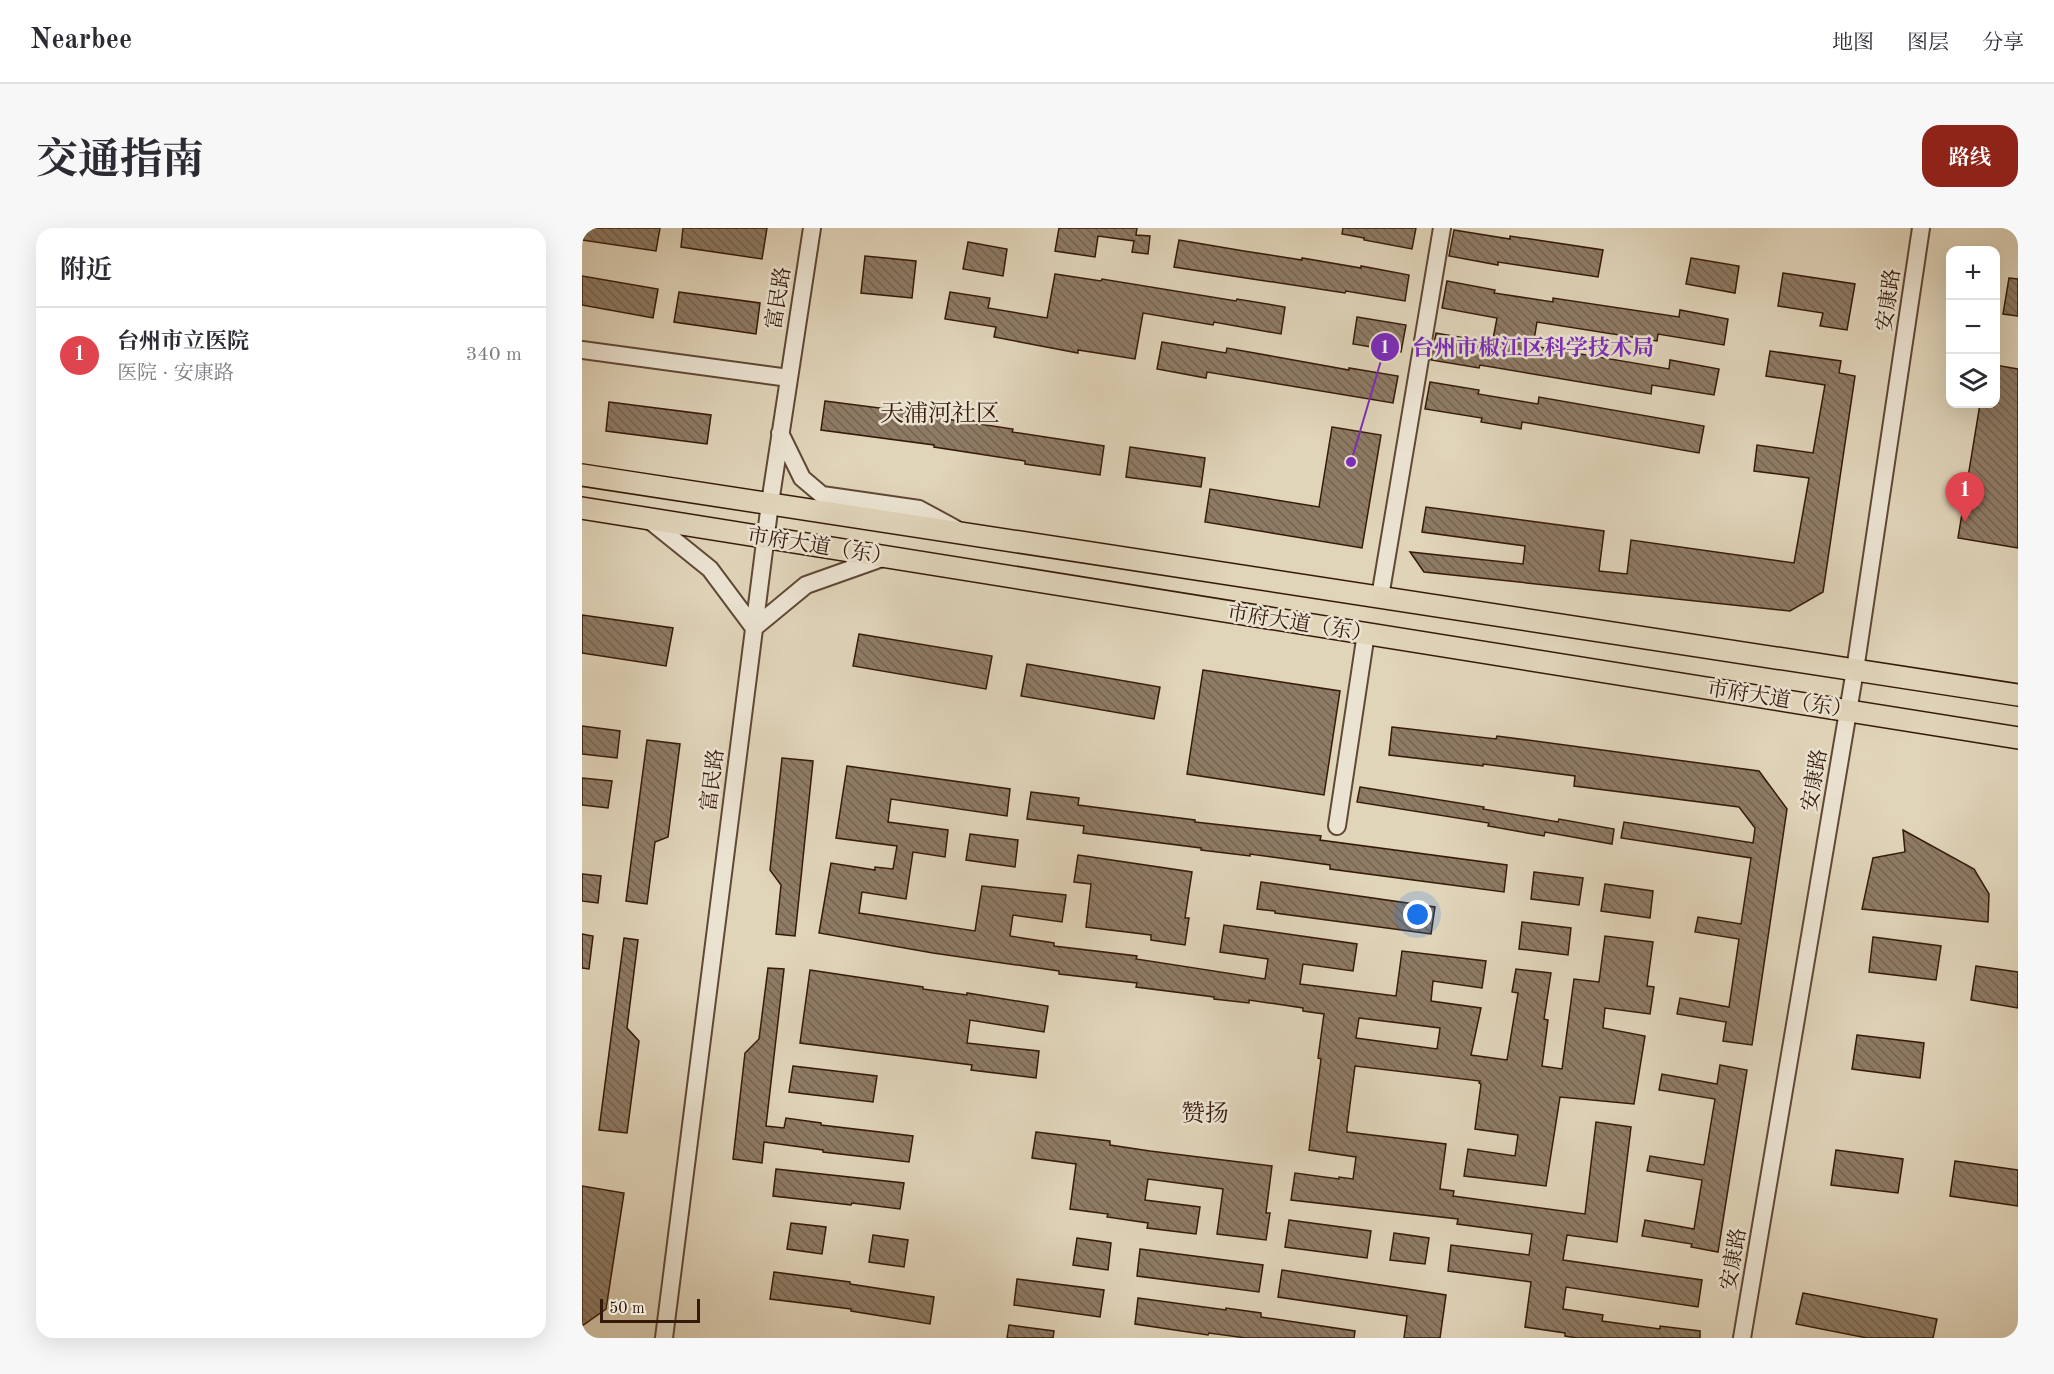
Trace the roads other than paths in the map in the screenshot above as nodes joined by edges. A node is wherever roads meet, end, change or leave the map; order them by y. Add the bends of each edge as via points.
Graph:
1 (812, 228) edge
2 (1442, 228) edge
3 (1921, 228) edge
4 (582, 350) edge
5 (789, 378) junction
6 (780, 433) junction
7 (582, 475) edge
8 (770, 503) junction
9 (582, 508) edge
10 (648, 519) junction
11 (962, 533) junction
12 (765, 537) junction
13 (886, 557) junction
14 (1380, 597) junction
15 (754, 628) junction
16 (1366, 633) junction
17 (1856, 670) junction
18 (2018, 695) edge
19 (1849, 710) junction
20 (2018, 738) edge
21 (1337, 826) dead end
22 (664, 1338) edge
23 (1742, 1338) edge

1 - 5 street, 富民路
2 - 14 street
3 - 17 street, 安康路
4 - 5 street
5 - 6 street, 富民路
6 - 8 street, 富民路
6 - 11 street via 802,478 822,495 919,509
7 - 8 main road, 市府大道（东）
8 - 11 main road, 市府大道（东）
8 - 12 street, 富民路
9 - 10 main road, 市府大道（东）
10 - 12 main road, 市府大道（东）
10 - 15 street via 710,569
11 - 14 main road, 市府大道（东）
12 - 13 main road, 市府大道（东）
12 - 15 street, 富民路
13 - 15 street via 806,585
13 - 16 main road, 市府大道（东）
14 - 17 main road, 市府大道（东）
15 - 22 street, 富民路
16 - 19 main road, 市府大道（东）
16 - 21 street
17 - 18 main road, 市府大道（东）
17 - 19 street, 安康路
19 - 20 main road, 市府大道（东）
19 - 23 street, 安康路

